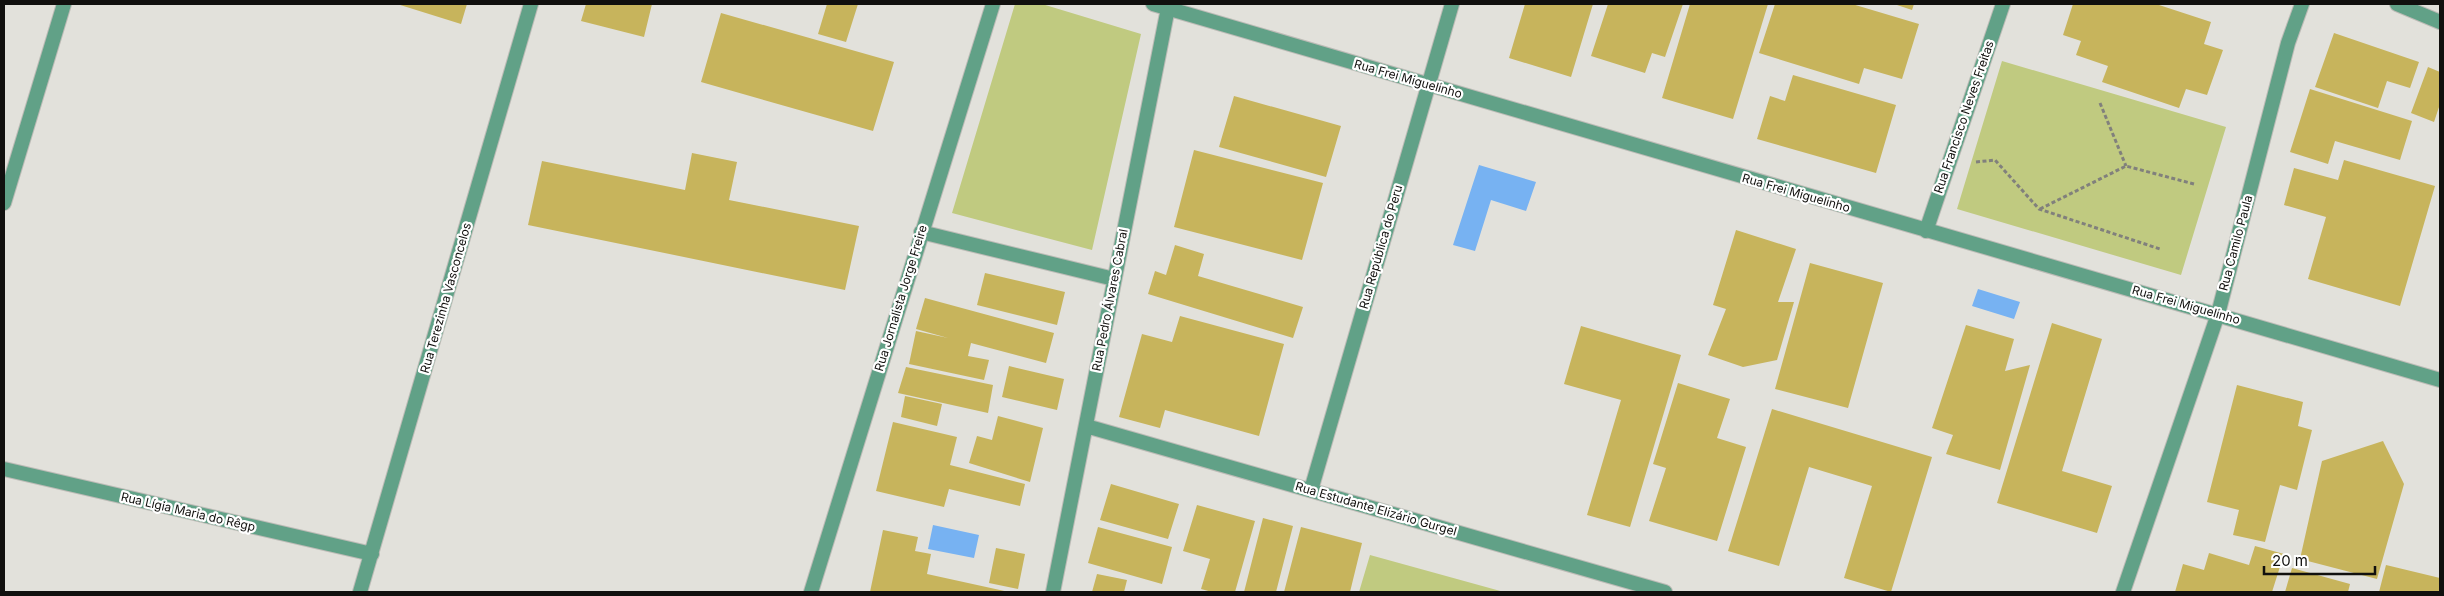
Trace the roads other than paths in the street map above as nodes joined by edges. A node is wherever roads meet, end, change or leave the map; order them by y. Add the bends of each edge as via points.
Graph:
1 (64, 4) edge
2 (531, 4) edge
3 (993, 4) edge
4 (1153, 4) edge
5 (1452, 4) edge
6 (2003, 4) edge
7 (2302, 4) edge
8 (2397, 4) edge
9 (1168, 8) junction
10 (2440, 22) edge
11 (1427, 84) junction
12 (4, 203) edge
13 (1926, 230) junction
14 (921, 232) junction
15 (1114, 279) junction
16 (2218, 314) junction
17 (2440, 380) edge
18 (1086, 426) junction
19 (4, 469) edge
20 (1311, 490) junction
21 (372, 554) junction
22 (360, 592) edge
23 (811, 592) edge
24 (1053, 592) edge
25 (1665, 592) edge
26 (2123, 592) edge

1 - 12 street
2 - 21 street, Rua Terezinha Vasconcelos
3 - 14 street, Rua Jornalista Jorge Freire
4 - 9 street, Rua Frei Miguelinho
5 - 11 street, Rua República do Peru
6 - 13 street, Rua Francisco Neves Freitas
7 - 16 street, Rua Camilo Paula via 2288,43
8 - 10 street
9 - 11 street, Rua Frei Miguelinho
9 - 15 street, Rua Pedro Álvares Cabral
11 - 13 street, Rua Frei Miguelinho
11 - 20 street, Rua República do Peru
13 - 16 street, Rua Frei Miguelinho
14 - 15 street
14 - 23 street, Rua Jornalista Jorge Freire
15 - 18 street, Rua Pedro Álvares Cabral
16 - 17 street, Rua Frei Miguelinho
16 - 26 street, Rua Camilo Paula
18 - 20 street, Rua Estudante Elizário Gurgel
18 - 24 street, Rua Pedro Álvares Cabral
19 - 21 street, Rua Lígia Maria do Rêgp
20 - 25 street, Rua Estudante Elizário Gurgel
21 - 22 street, Rua Terezinha Vasconcelos

